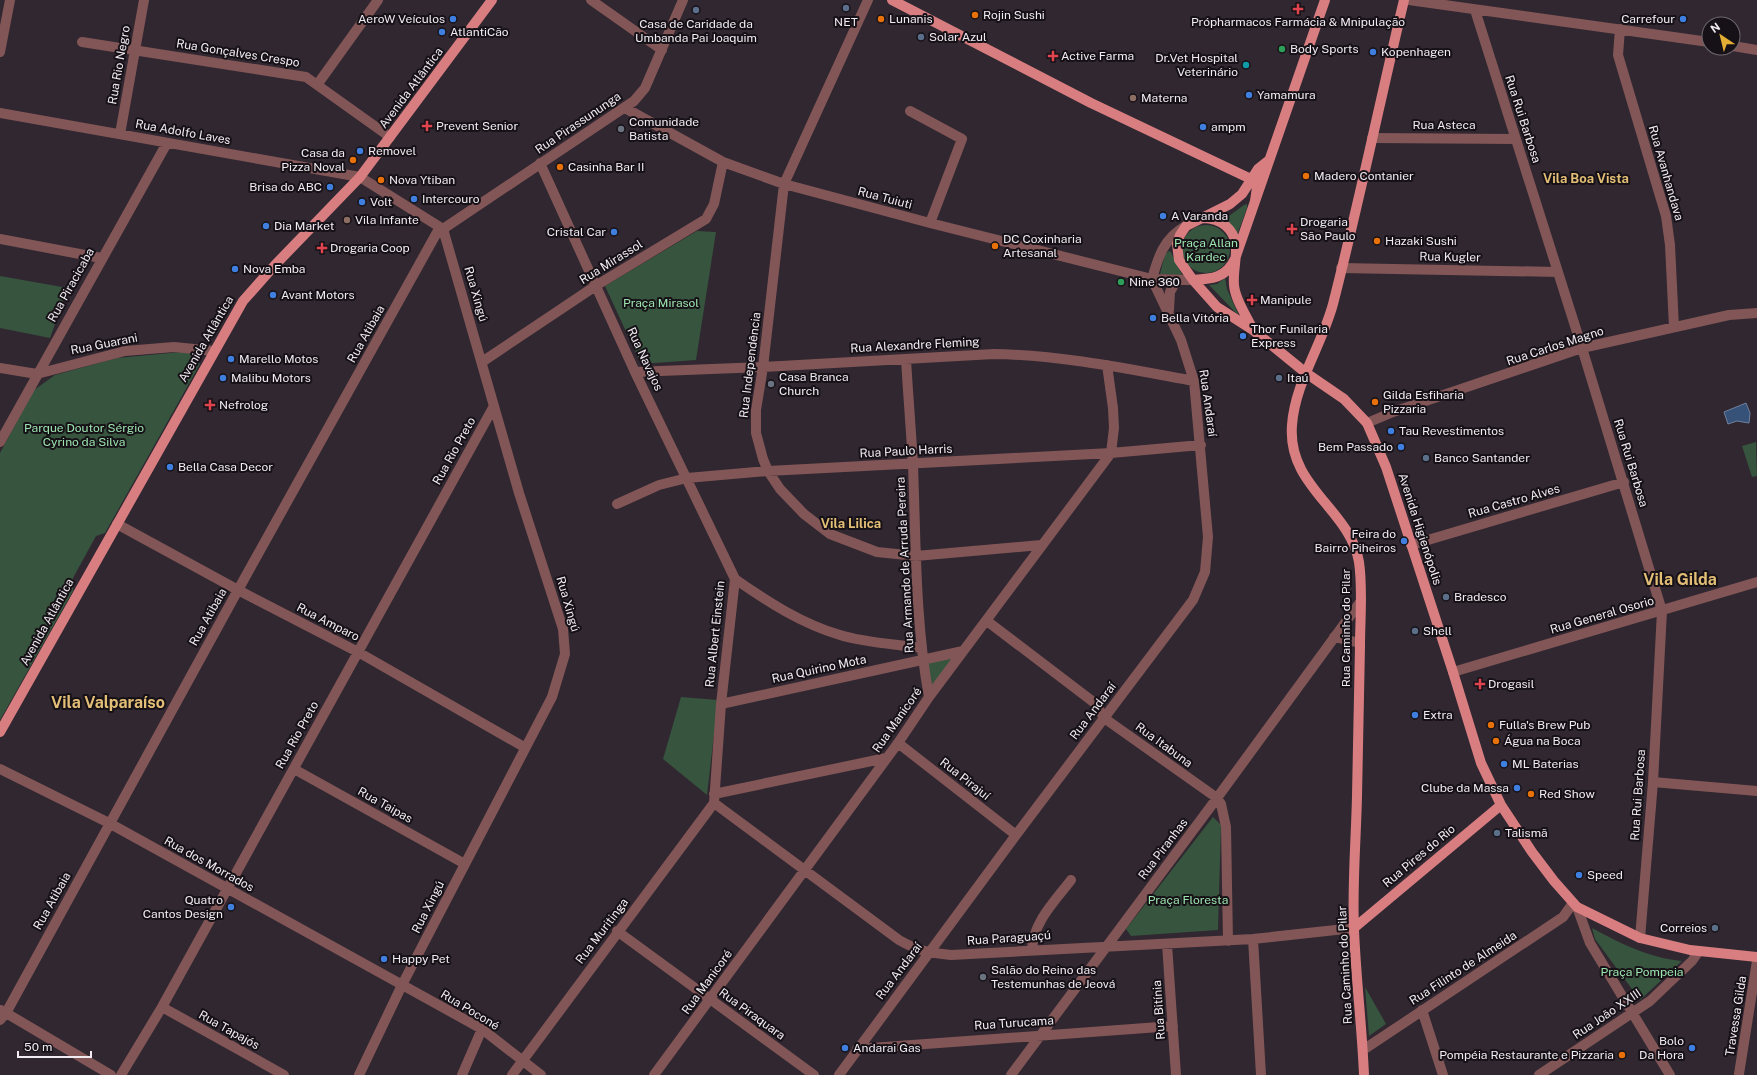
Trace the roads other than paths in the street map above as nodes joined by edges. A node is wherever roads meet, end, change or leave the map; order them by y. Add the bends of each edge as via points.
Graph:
1 (10, 0) edge
2 (144, 0) edge
3 (378, 0) edge
4 (492, 0) edge
5 (591, 0) edge
6 (683, 0) edge
7 (868, 0) edge
8 (892, 0) edge
9 (1323, 0) edge
10 (1404, 0) edge
11 (1409, 0) edge
12 (1475, 10) junction
13 (1620, 29) junction
14 (1701, 41) edge
15 (82, 42) dead end
16 (1741, 47) edge
17 (135, 50) junction
18 (662, 50) junction
19 (1757, 50) edge
20 (0, 52) edge
21 (317, 85) junction
22 (625, 108) junction
23 (910, 111) dead end
24 (0, 113) edge
25 (120, 134) junction
26 (390, 137) junction
27 (1372, 138) junction
28 (1516, 139) junction
29 (167, 143) junction
30 (1268, 161) junction
31 (723, 162) junction
32 (540, 163) junction
33 (360, 177) junction
34 (1253, 180) junction
35 (784, 184) junction
36 (1255, 201) junction
37 (1201, 218) junction
38 (930, 223) junction
39 (1186, 226) junction
40 (442, 228) junction
41 (0, 239) edge
42 (1236, 257) junction
43 (101, 258) junction
44 (1341, 268) junction
45 (1558, 272) junction
46 (1152, 279) junction
47 (1193, 280) junction
48 (1176, 281) junction
49 (597, 285) junction
50 (1757, 313) edge
51 (1169, 314) junction
52 (1674, 327) junction
53 (1253, 330) junction
54 (1582, 348) junction
55 (214, 351) junction
56 (906, 359) junction
57 (482, 362) junction
58 (1107, 365) junction
59 (763, 367) junction
60 (0, 368) edge
61 (635, 372) junction
62 (37, 374) junction
63 (1306, 374) junction
64 (1194, 381) junction
65 (494, 406) junction
66 (1367, 423) junction
67 (0, 442) edge
68 (1201, 445) junction
69 (1111, 453) junction
70 (913, 464) junction
71 (768, 472) junction
72 (687, 478) junction
73 (1624, 482) junction
74 (617, 504) dead end
75 (118, 524) junction
76 (1041, 545) junction
77 (1411, 545) junction
78 (916, 556) junction
79 (735, 579) junction
80 (1757, 582) edge
81 (238, 590) junction
82 (1361, 601) junction
83 (1662, 611) junction
84 (987, 620) junction
85 (1334, 637) junction
86 (1360, 644) junction
87 (921, 648) junction
88 (963, 651) junction
89 (358, 652) junction
90 (922, 660) junction
91 (1453, 672) junction
92 (929, 697) junction
93 (721, 704) junction
94 (1104, 718) junction
95 (0, 732) edge
96 (898, 744) junction
97 (524, 748) junction
98 (886, 758) junction
99 (0, 769) edge
100 (294, 769) junction
101 (1653, 782) junction
102 (1757, 791) edge
103 (714, 798) junction
104 (1217, 798) junction
105 (1502, 805) junction
106 (109, 823) junction
107 (1016, 835) junction
108 (465, 864) junction
109 (806, 869) junction
110 (1071, 880) dead end
111 (227, 889) junction
112 (1575, 905) junction
113 (1354, 928) junction
114 (617, 931) junction
115 (1640, 938) junction
116 (1253, 939) junction
117 (1228, 940) junction
118 (1167, 944) junction
119 (1107, 945) junction
120 (1032, 950) junction
121 (1700, 951) junction
122 (928, 953) junction
123 (1757, 957) edge
124 (1757, 962) edge
125 (402, 985) junction
126 (709, 1000) junction
127 (162, 1007) junction
128 (1422, 1010) junction
129 (2, 1014) edge
130 (1632, 1014) junction
131 (1173, 1026) junction
132 (482, 1029) junction
133 (1041, 1034) junction
134 (857, 1049) junction
135 (1363, 1050) junction
136 (522, 1060) junction
137 (1739, 1074) edge
138 (111, 1075) edge
139 (121, 1075) edge
140 (284, 1075) edge
141 (359, 1075) edge
142 (462, 1075) edge
143 (512, 1075) edge
144 (541, 1075) edge
145 (654, 1075) edge
146 (814, 1075) edge
147 (838, 1075) edge
148 (1011, 1075) edge
149 (1176, 1075) edge
150 (1261, 1075) edge
151 (1364, 1075) edge
152 (1443, 1075) edge
153 (1539, 1075) edge
154 (1670, 1075) edge

1 - 20 street
2 - 17 street, Rua Rio Negro
3 - 21 street
4 - 26 main road, Avenida Atlântica
5 - 18 street
6 - 18 street, Rua Pirassununga
7 - 35 street, Rua Independência
8 - 34 main road via 1091,103
9 - 30 main road
10 - 27 main road, Rua Caminho do Pilar
11 - 12 street
12 - 13 street
12 - 28 street, Rua Rui Barbosa
13 - 14 street
13 - 52 street, Rua Avanhandava via 1618,55 1668,223
15 - 17 street, Rua Gonçalves Crespo
16 - 19 street
17 - 21 street, Rua Gonçalves Crespo via 298,75
17 - 25 street, Rua Rio Negro
18 - 22 street, Rua Pirassununga via 645,88
21 - 26 street, Rua Gonçalves Crespo
22 - 31 street, Rua Tuiuti
22 - 32 street, Rua Pirassununga
23 - 38 street via 962,139
24 - 25 street, Rua Adolfo Laves
25 - 29 street, Rua Adolfo Laves
26 - 33 main road, Avenida Atlântica
27 - 28 street, Rua Asteca
27 - 44 main road, Rua Caminho do Pilar
28 - 45 street, Rua Rui Barbosa
29 - 33 street, Rua Adolfo Laves
29 - 43 street, Rua Piracicaba
30 - 34 main road via 1258,169
30 - 36 main road
31 - 35 street, Rua Tuiuti
31 - 49 street, Rua Mirassol via 712,210 706,219
32 - 40 street, Rua Pirassununga
32 - 49 street, Rua Navajos
33 - 40 street
33 - 55 main road, Avenida Atlântica via 254,287 232,318
34 - 36 main road via 1257,187
34 - 37 main road via 1230,204
35 - 38 street, Rua Tuiuti
35 - 59 street, Rua Independência
36 - 42 main road
37 - 39 main road
37 - 42 main road via 1216,220 1228,228 1235,240
38 - 46 street, Rua Tuiuti
39 - 46 street via 1170,237 1164,246 1156,262
39 - 47 main road via 1178,240 1177,255
40 - 57 street, Rua Xingú
40 - 81 street, Rua Atibaia
41 - 43 street
42 - 47 main road via 1230,268 1220,276
42 - 53 main road, Avenida Higienópolis via 1235,290
43 - 62 street, Rua Piracicaba
44 - 45 street, Rua Kugler
44 - 63 main road, Rua Caminho do Pilar via 1330,314
45 - 54 street, Rua Rui Barbosa
46 - 48 street, Rua Tuiuti
46 - 51 street, Rua Andaraí
47 - 48 street, Rua Tuiuti
47 - 53 main road, Avenida Higienópolis via 1217,307
48 - 51 street, Rua Andaraí via 1169,300
49 - 57 street, Rua Mirassol
49 - 61 street, Rua Navajos
50 - 52 street, Rua Carlos Magno via 1729,315
51 - 64 street, Rua Andaraí via 1189,361
52 - 54 street, Rua Carlos Magno
53 - 63 main road, Avenida Higienópolis
54 - 66 street, Rua Carlos Magno
54 - 73 street, Rua Rui Barbosa
55 - 62 street, Rua Guarani via 174,347 125,351
55 - 75 main road, Avenida Atlântica
56 - 58 street, Rua Alexandre Fleming via 969,354 1016,354
56 - 59 street, Rua Alexandre Fleming
56 - 70 street, Rua Armando de Arruda Pereira
57 - 65 street, Rua Xingú
58 - 64 street, Rua Alexandre Fleming
58 - 69 street via 1114,408
59 - 61 street, Rua Alexandre Fleming
59 - 71 street, Rua Independência via 756,424
60 - 62 street, Rua Guarani
61 - 72 street, Rua Navajos
62 - 67 street, Rua Piracicaba
63 - 66 main road, Avenida Higienópolis via 1344,399
63 - 82 main road, Rua Caminho do Pilar via 1296,404 1292,444 1299,467 1309,484 1337,519 1354,546 1359,562
64 - 68 street, Rua Andaraí
65 - 89 street, Rua Rio Preto
65 - 97 street, Rua Xingú via 519,494 560,618 565,644 563,666 552,697
66 - 77 main road, Avenida Higienópolis via 1386,467
68 - 69 street, Rua Paulo Harris
68 - 94 street, Rua Andaraí via 1208,537 1205,572 1193,600
69 - 70 street, Rua Paulo Harris
69 - 76 street, Rua Manicoré
70 - 71 street, Rua Paulo Harris
70 - 78 street, Rua Armando de Arruda Pereira
71 - 72 street, Rua Paulo Harris
71 - 78 street, Rua Independência via 804,514 830,534 876,552
72 - 74 street, Rua Paulo Harris via 659,485
72 - 79 street, Rua Albert Einstein
73 - 77 street, Rua Castro Alves
73 - 83 street, Rua Rui Barbosa
75 - 81 street, Rua Amparo
75 - 95 main road, Avenida Atlântica
76 - 78 street, Rua Independência
76 - 84 street, Rua Manicoré
77 - 91 main road, Avenida Higienópolis
78 - 87 street, Rua Armando de Arruda Pereira
79 - 87 street via 772,604 804,621 840,635
79 - 93 street, Rua Albert Einstein
80 - 83 street, Rua General Osorio
81 - 89 street, Rua Amparo
81 - 106 street, Rua Atibaia
82 - 85 street, Rua Piranhas
82 - 86 main road, Rua Caminho do Pilar
83 - 91 street, Rua General Osorio
83 - 101 street, Rua Rui Barbosa
84 - 88 street, Rua Manicoré
84 - 94 street, Rua Itabuna via 1096,704
85 - 86 street
85 - 104 street, Rua Piranhas
86 - 113 main road, Rua Caminho do Pilar
87 - 90 street, Rua Armando de Arruda Pereira
88 - 90 street, Rua Quirino Mota
88 - 92 street, Rua Manicoré
89 - 97 street, Rua Amparo
89 - 100 street, Rua Rio Preto
90 - 92 street, Rua Armando de Arruda Pereira
90 - 93 street, Rua Quirino Mota
91 - 105 main road, Avenida Higienópolis via 1481,763
92 - 96 street, Rua Manicoré
93 - 103 street, Rua Albert Einstein
94 - 104 street, Rua Itabuna
94 - 107 street, Rua Andaraí
96 - 98 street, Rua Manicoré
96 - 107 street, Rua Pirajuí
97 - 108 street, Rua Xingú
98 - 103 street
98 - 109 street, Rua Manicoré
99 - 106 street, Rua dos Morrados
100 - 108 street, Rua Taipas
100 - 111 street, Rua Rio Preto
101 - 102 street
101 - 115 street, Rua Rui Barbosa
103 - 109 street, Rua Paraguaçú
103 - 114 street, Rua Muritinga
104 - 117 street via 1226,827
104 - 119 street, Rua Piranhas
105 - 112 main road, Avenida Higienópolis via 1532,852
105 - 113 main road, Rua Pires do Rio
106 - 111 street, Rua dos Morrados
106 - 129 street, Rua Atibaia
107 - 122 street, Rua Andaraí
108 - 125 street, Rua Xingú
109 - 122 street, Rua Paraguaçú via 899,940
109 - 126 street, Rua Manicoré
110 - 120 street via 1037,926 1032,938
111 - 125 street, Rua dos Morrados
111 - 127 street, Rua Rio Preto
112 - 115 main road
112 - 128 street, Rua Filinto de Almeida via 1563,917
112 - 130 street, Avenida Higienópolis via 1590,943
113 - 116 street, Rua Paraguaçú
113 - 135 main road, Rua Caminho do Pilar
114 - 126 street, Rua Piraquara
114 - 136 street, Rua Muritinga
115 - 121 main road
116 - 117 street, Rua Paraguaçú
116 - 150 street
117 - 118 street, Rua Paraguaçú
118 - 119 street, Rua Paraguaçú
118 - 131 street, Rua Bitínia
119 - 120 street, Rua Paraguaçú
119 - 133 street, Rua Piranhas
120 - 122 street, Rua Paraguaçú via 951,955
121 - 123 main road
121 - 130 street, Rua João XXIII via 1650,1002
122 - 134 street, Rua Andaraí
124 - 137 street, Travessa Gilda
125 - 132 street, Rua Poconé
125 - 141 street, Rua Xingú
126 - 145 street, Rua Manicoré
126 - 146 street, Rua Piraquara
127 - 139 street, Rua Rio Preto
127 - 140 street, Rua Tapajós
128 - 135 street, Rua Filinto de Almeida
128 - 152 street
129 - 138 street
130 - 153 street, Rua João XXIII
130 - 154 street, Avenida Higienópolis
131 - 133 street, Rua Turucama
131 - 149 street, Rua Bitínia
132 - 136 street, Rua Poconé
132 - 142 street
133 - 134 street, Rua Turucama
133 - 148 street, Rua Piranhas
134 - 147 street, Rua Andaraí
135 - 151 main road, Rua Caminho do Pilar
136 - 143 street, Rua Muritinga
136 - 144 street, Rua Poconé

